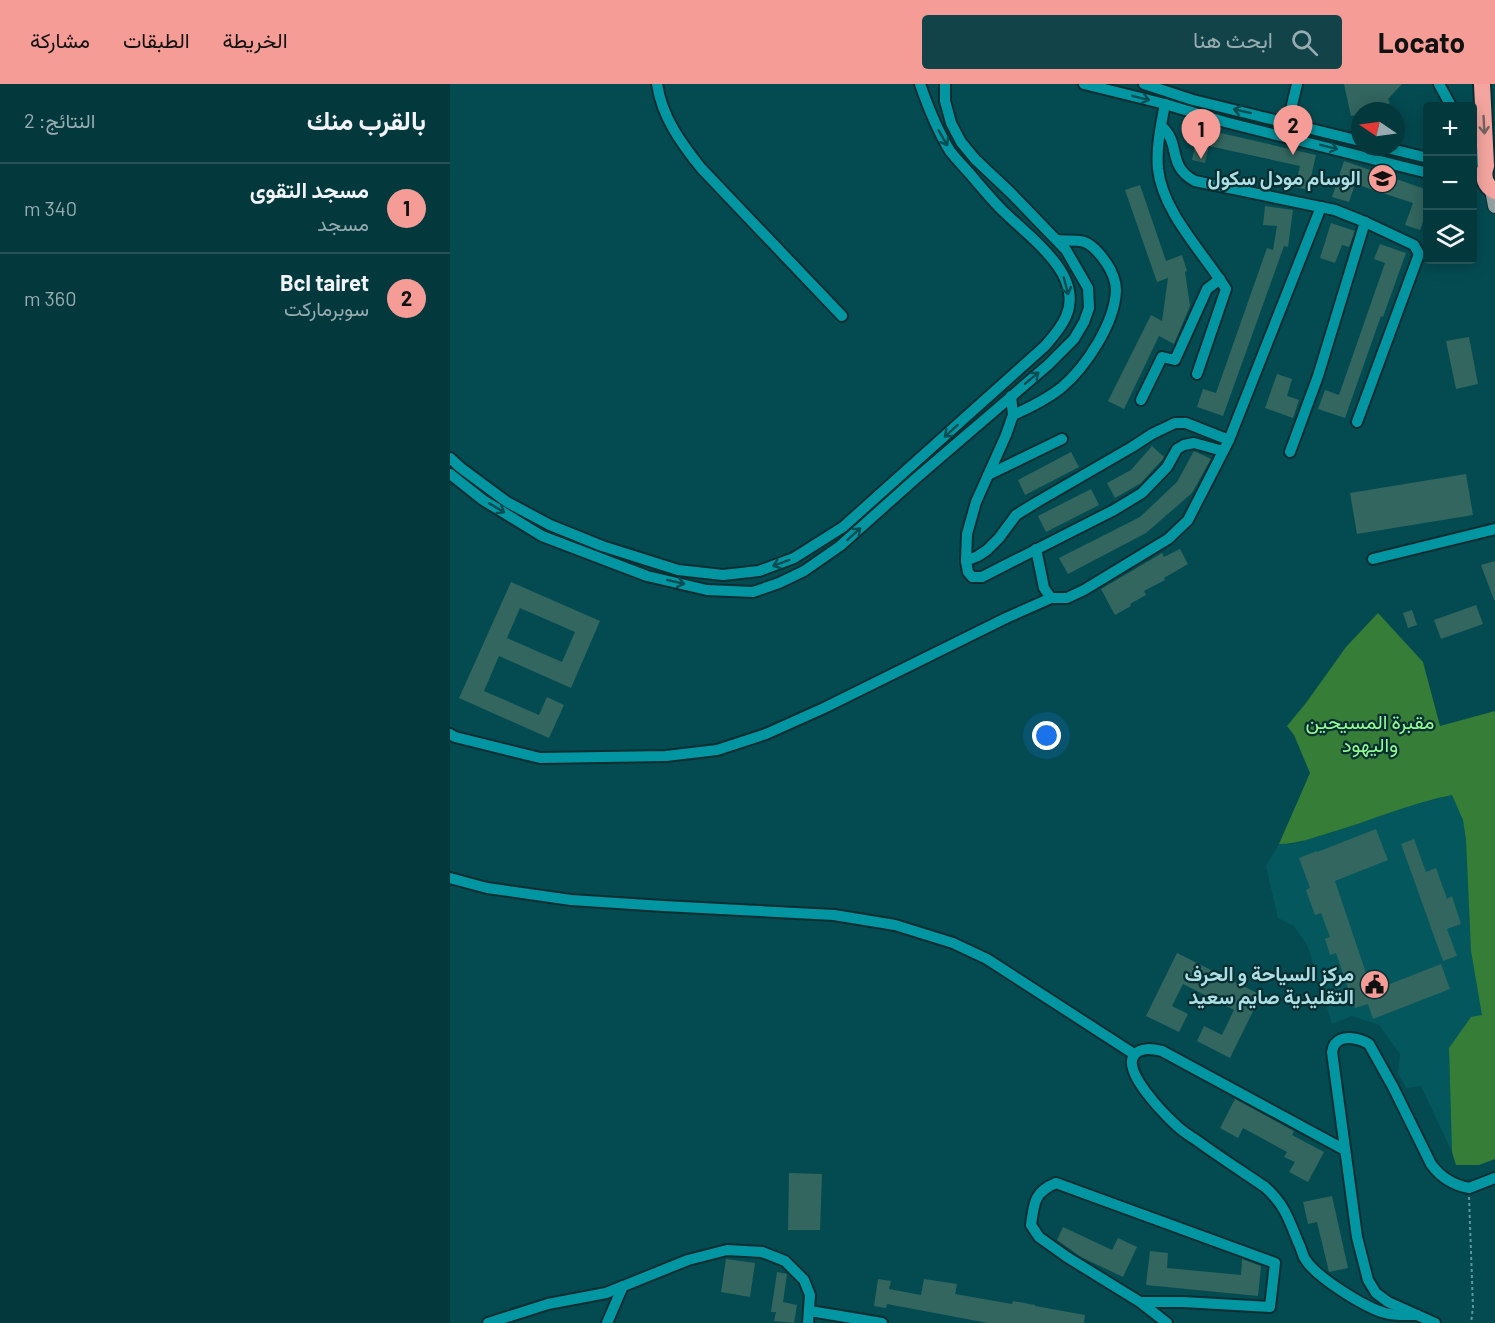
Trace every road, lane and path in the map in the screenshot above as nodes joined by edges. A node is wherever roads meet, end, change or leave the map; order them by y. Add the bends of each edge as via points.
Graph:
1 (657, 84) edge
2 (920, 84) edge
3 (945, 84) edge
4 (1084, 84) edge
5 (1144, 84) edge
6 (1297, 84) edge
7 (1439, 84) edge
8 (1482, 84) edge
9 (1449, 102) edge
10 (1165, 104) junction
11 (1288, 123) junction
12 (1161, 126) junction
13 (1351, 139) edge
14 (1405, 152) edge
15 (1477, 155) edge
16 (1423, 157) edge
17 (1423, 172) edge
18 (1487, 179) edge
19 (1321, 207) junction
20 (1365, 222) junction
21 (1057, 240) junction
22 (1220, 279) junction
23 (842, 316) dead end
24 (1197, 374) dead end
25 (1011, 396) junction
26 (1141, 400) dead end
27 (1013, 415) junction
28 (1358, 422) dead end
29 (1062, 439) dead end
30 (1229, 440) junction
31 (1223, 451) junction
32 (1290, 452) dead end
33 (450, 458) edge
34 (450, 474) edge
35 (988, 474) junction
36 (1495, 528) edge
37 (1036, 549) junction
38 (1373, 559) dead end
39 (966, 561) junction
40 (1051, 598) junction
41 (450, 734) edge
42 (450, 878) edge
43 (1134, 1054) junction
44 (1345, 1150) junction
45 (1495, 1178) edge
46 (1470, 1188) junction
47 (623, 1286) junction
48 (1140, 1302) junction
49 (1417, 1315) junction
50 (809, 1317) edge
51 (488, 1323) edge
52 (607, 1323) edge
53 (882, 1323) edge
54 (1167, 1323) edge
55 (1435, 1323) edge
56 (1471, 1323) edge

1 - 23 street via 673,129 701,168
2 -> 33 street via 952,153 1056,264 1066,280 1069,306 1065,322 1045,346 843,527 794,558 759,571 723,575 678,570 550,525 507,502
3 - 21 street via 951,123 961,142
4 -> 10 street
11 -> 5 street
6 - 11 street
7 - 9 street
8 -> 18 highway
10 - 12 street
10 -> 17 street
11 - 13 street
12 - 19 street via 1168,132 1179,167 1195,181
12 - 22 street via 1158,168 1164,192 1179,222
14 - 16 street
15 - 18 street
19 - 20 street
19 - 30 street
20 - 28 street via 1414,245 1419,254
20 - 32 street via 1318,376
25 -> 21 street via 1074,339 1089,308 1088,288
21 - 27 street via 1083,241 1100,253 1116,288 1113,310 1099,343 1073,375 1050,395
22 - 24 street via 1226,289
22 - 26 street via 1207,289 1174,360 1162,357
25 - 27 street
34 -> 25 street via 483,500 542,536 647,576 707,590 753,592 804,571 840,546
27 - 35 street
29 - 35 street
30 - 31 street
30 - 39 street via 1186,423 1175,423 1016,515 987,550
31 - 37 street via 1194,443 1184,445 1142,493
31 - 40 street via 1188,520 1168,539 1084,590 1066,598
35 - 39 street via 967,534
36 - 38 street
37 - 39 street via 982,577 968,572
37 - 40 street via 1044,588
40 - 41 street via 766,735 717,750 666,756 540,758
42 - 43 street via 487,888 571,900 834,915 895,926 953,943 987,959
43 - 44 street via 1151,1048 1162,1051
43 - 49 street via 1131,1067 1143,1089 1177,1126 1275,1196 1288,1216 1305,1259 1315,1271 1375,1310 1391,1315
44 - 46 street via 1332,1052 1336,1043 1345,1038 1369,1044 1438,1175
44 - 49 street via 1357,1238 1368,1280 1388,1302
45 - 46 street
46 - 56 path
47 - 50 street via 698,1257 727,1250 762,1252 785,1261 804,1280 810,1295
47 - 51 street
47 - 52 street
48 - 48 street via 1039,1237 1030,1225 1034,1202 1044,1188 1056,1183 1275,1263 1270,1307
48 - 54 street
49 - 55 street
50 - 53 street

